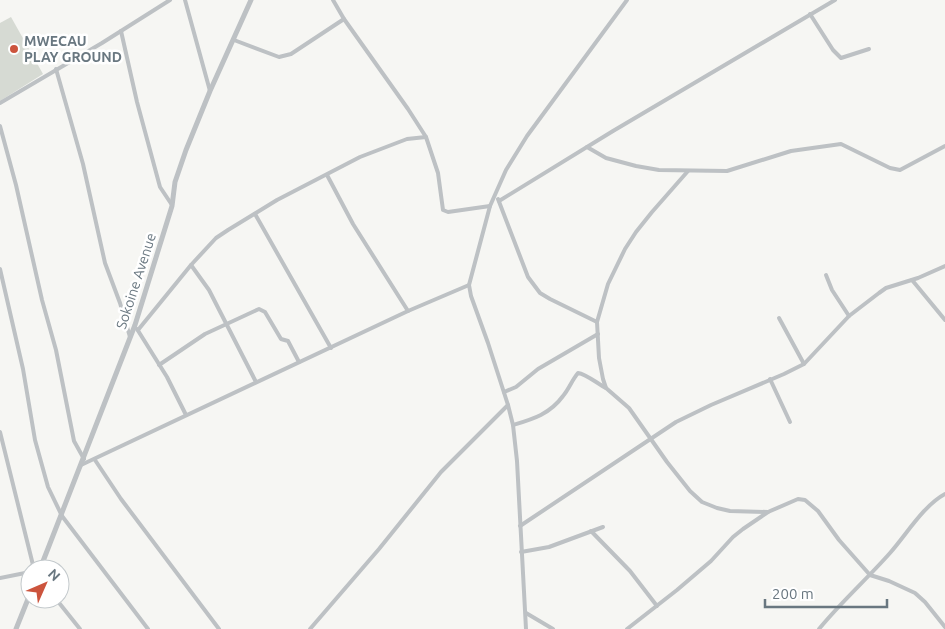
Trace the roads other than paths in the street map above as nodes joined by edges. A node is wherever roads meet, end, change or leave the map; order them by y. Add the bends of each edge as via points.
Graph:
1 (170, 0) edge
2 (185, 0) edge
3 (251, 0) edge
4 (333, 0) edge
5 (627, 0) edge
6 (835, 0) edge
7 (810, 14) junction
8 (344, 19) junction
9 (121, 31) junction
10 (234, 40) junction
11 (869, 49) dead end
12 (56, 69) junction
13 (210, 91) junction
14 (0, 103) edge
15 (0, 126) edge
16 (426, 137) junction
17 (945, 146) edge
18 (587, 147) junction
19 (688, 171) junction
20 (326, 175) junction
21 (495, 195) junction
22 (499, 201) junction
23 (172, 206) junction
24 (490, 206) junction
25 (255, 214) junction
26 (191, 265) junction
27 (945, 266) edge
28 (0, 269) edge
29 (826, 275) dead end
30 (912, 280) junction
31 (469, 285) junction
32 (408, 311) junction
33 (849, 316) junction
34 (779, 318) dead end
35 (945, 320) edge
36 (597, 322) junction
37 (227, 324) junction
38 (137, 327) junction
39 (598, 334) junction
40 (130, 338) junction
41 (331, 348) junction
42 (299, 362) junction
43 (160, 364) junction
44 (804, 364) junction
45 (770, 379) junction
46 (256, 382) junction
47 (606, 388) junction
48 (504, 392) junction
49 (508, 405) junction
50 (186, 415) junction
51 (790, 422) dead end
52 (513, 425) junction
53 (0, 432) edge
54 (651, 439) junction
55 (84, 459) junction
56 (95, 460) junction
57 (81, 466) junction
58 (945, 494) edge
59 (768, 512) junction
60 (62, 516) junction
61 (520, 526) junction
62 (603, 527) dead end
63 (591, 531) junction
64 (521, 552) junction
65 (31, 559) edge
66 (44, 559) edge
67 (0, 571) edge
68 (20, 574) edge
69 (870, 575) junction
70 (1, 578) edge
71 (657, 606) junction
72 (24, 609) edge
73 (64, 609) edge
74 (526, 613) junction
75 (945, 627) edge
76 (16, 629) edge
77 (80, 629) edge
78 (148, 629) edge
79 (219, 629) edge
80 (310, 629) edge
81 (526, 629) edge
82 (553, 629) edge
83 (627, 629) edge
84 (819, 629) edge

1 - 9 street
2 - 13 street
3 - 10 street, Sokoine Avenue
4 - 8 street
5 - 21 street via 527,136
6 - 7 street
7 - 11 street via 840,58
7 - 18 street
8 - 10 street via 283,57
8 - 16 street
9 - 12 street
9 - 23 street via 156,174
10 - 13 street, Sokoine Avenue
12 - 14 street
12 - 40 street via 83,164 105,263
13 - 23 street, Sokoine Avenue via 180,166
15 - 55 street via 56,350 74,441
16 - 20 street via 392,144
16 - 24 street via 438,173 443,210
17 - 19 street via 900,170 841,144 791,151 727,171
18 - 19 street via 606,158 636,166
18 - 22 street
19 - 36 street via 625,249 608,284
20 - 25 street
20 - 32 street
21 - 22 street
21 - 24 street
22 - 36 street via 528,277 535,287 550,299
23 - 38 street, Sokoine Avenue
24 - 31 street
25 - 26 street via 216,238
25 - 41 street
26 - 37 street
26 - 38 street
27 - 30 street
28 - 60 street via 35,440 48,487
29 - 33 street
30 - 33 street via 886,288
30 - 35 street
31 - 32 street
31 - 48 street
32 - 41 street
33 - 44 street
34 - 44 street
36 - 39 street
37 - 42 street via 262,310 279,336 288,341
37 - 43 street via 200,337
37 - 46 street
38 - 40 street, Sokoine Avenue
38 - 43 street
39 - 47 street via 600,369
39 - 48 street
40 - 55 street, Sokoine Avenue
41 - 42 street
42 - 46 street
43 - 50 street
44 - 45 street
45 - 51 street
45 - 54 street via 676,422
46 - 50 street
47 - 52 street via 578,373 554,407 541,416
47 - 54 street via 630,408
48 - 49 street
49 - 52 street
49 - 80 street via 441,472
50 - 56 street
52 - 61 street
53 - 65 street
54 - 59 street via 702,502 730,511
54 - 61 street
55 - 57 street, Sokoine Avenue
56 - 57 street
56 - 79 street via 120,499
57 - 60 street, Sokoine Avenue
58 - 69 street via 928,508
59 - 69 street via 798,499 805,500 818,511
59 - 71 street via 733,537
60 - 66 street, Sokoine Avenue
60 - 78 street
61 - 64 street
62 - 63 street
63 - 64 street
63 - 71 street via 630,571
64 - 74 street
67 - 70 street
68 - 70 street
69 - 75 street via 915,593
69 - 84 street
71 - 83 street
72 - 76 street
73 - 77 street
74 - 81 street
74 - 82 street

